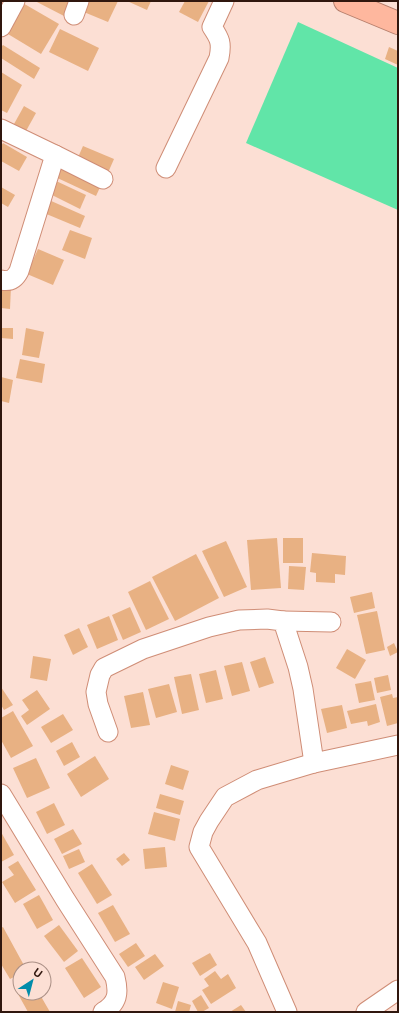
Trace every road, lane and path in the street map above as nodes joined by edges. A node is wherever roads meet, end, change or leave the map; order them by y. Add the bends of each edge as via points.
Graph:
1 (15, 1) edge
2 (224, 1) edge
3 (358, 4) edge
4 (398, 23) edge
5 (1, 27) edge
6 (1, 128) edge
7 (56, 155) junction
8 (166, 168) dead end
9 (103, 179) dead end
10 (1, 280) edge
11 (283, 621) junction
12 (331, 622) dead end
13 (108, 732) dead end
14 (398, 745) edge
15 (314, 763) junction
16 (1, 794) edge
17 (398, 990) edge
18 (103, 1012) edge
19 (287, 1012) edge
20 (366, 1012) edge

1 - 5 street
2 - 8 street via 212,26 220,38 219,58
3 - 4 highway
6 - 7 street
7 - 9 street
7 - 10 street via 19,271 12,280
11 - 12 street
11 - 13 street via 239,620 209,627 143,649 104,668 96,692
11 - 15 street via 303,689
14 - 15 street
15 - 19 street via 258,780 225,797 203,832 199,847 257,943
16 - 18 street via 116,977 118,990 114,1003
17 - 20 street

